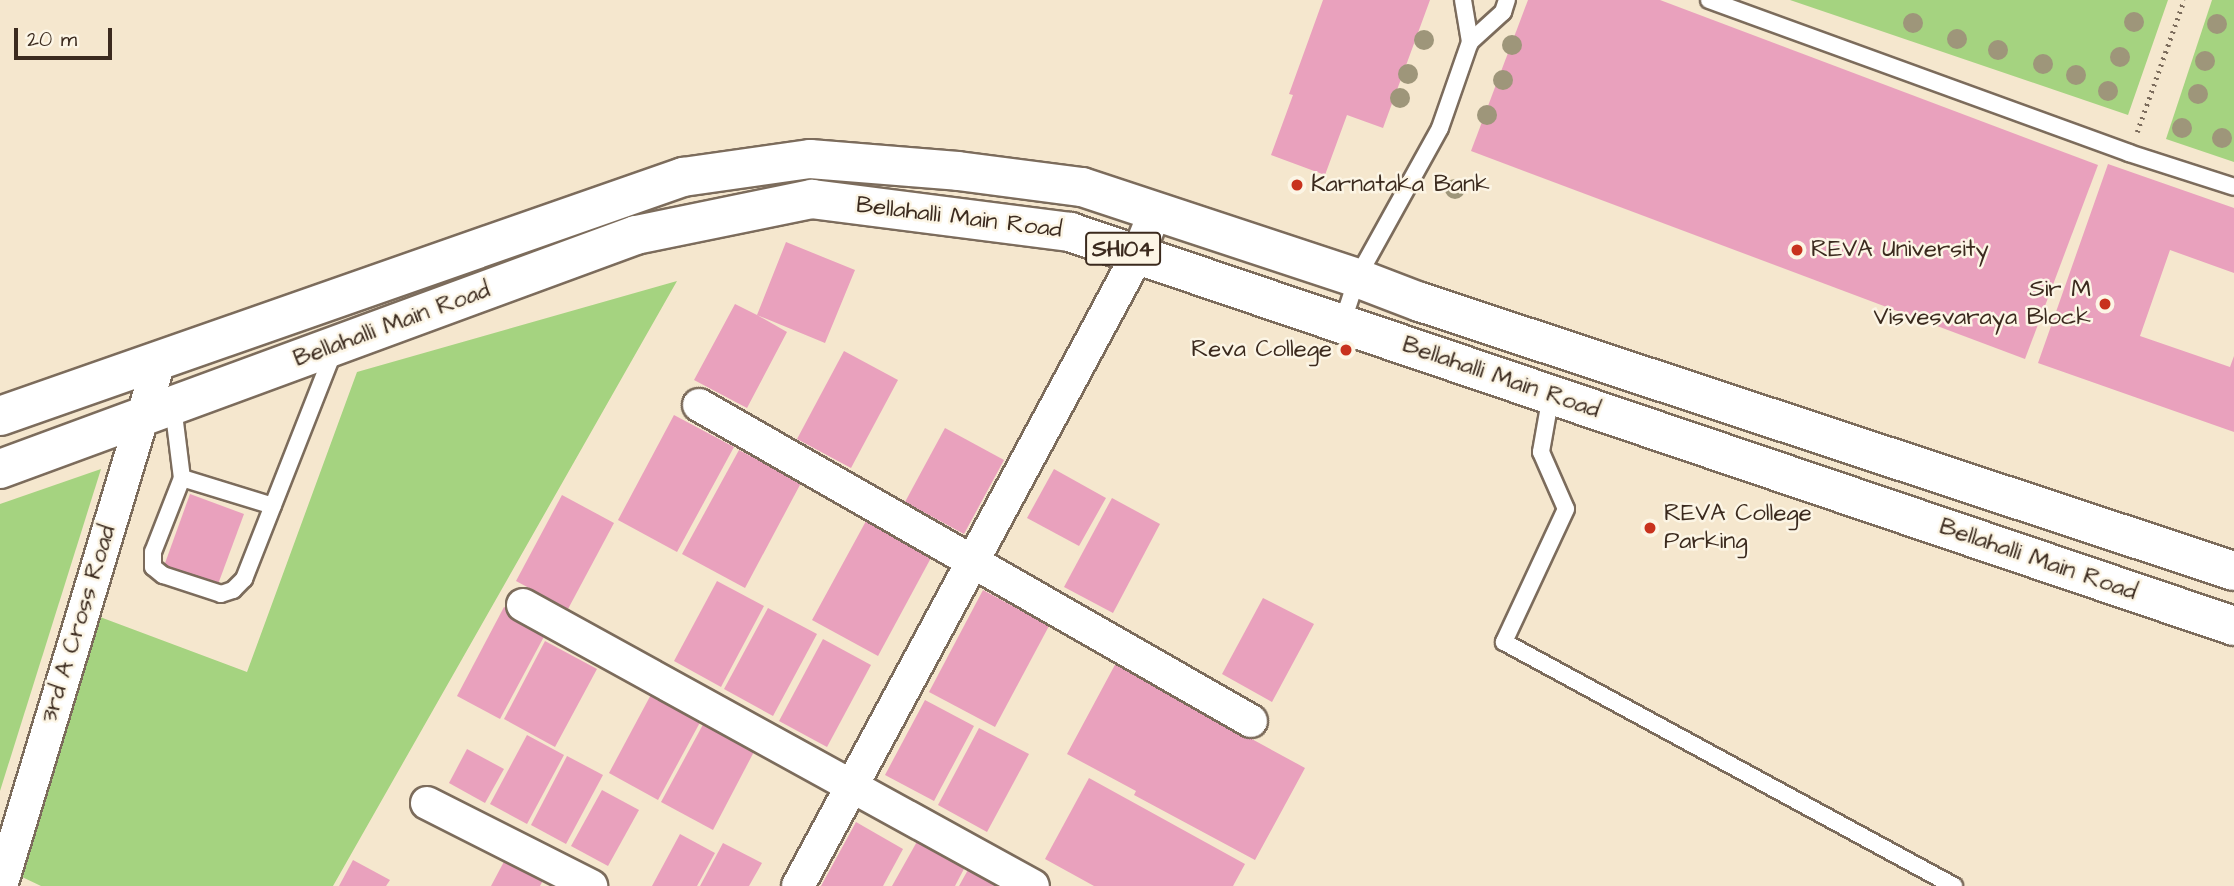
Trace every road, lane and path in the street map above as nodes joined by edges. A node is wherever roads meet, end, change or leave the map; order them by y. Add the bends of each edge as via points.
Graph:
1 (1463, 0) edge
2 (1507, 0) edge
3 (1709, 0) edge
4 (2184, 0) edge
5 (1470, 42) junction
6 (2129, 153) junction
7 (2234, 187) edge
8 (1154, 212) junction
9 (1138, 254) junction
10 (1357, 278) junction
11 (1342, 324) junction
12 (336, 346) junction
13 (159, 362) junction
14 (1551, 395) junction
15 (699, 405) dead end
16 (157, 412) junction
17 (0, 416) edge
18 (0, 469) edge
19 (181, 478) junction
20 (273, 506) junction
21 (973, 560) junction
22 (2234, 570) edge
23 (523, 605) dead end
24 (2234, 626) edge
25 (1251, 721) dead end
26 (852, 785) junction
27 (426, 803) dead end
28 (1, 886) edge
29 (591, 886) edge
30 (798, 886) edge
31 (1033, 886) edge
32 (1954, 886) edge

1 - 5 lane
2 - 5 lane via 1503,12
3 - 6 lane
4 - 6 path
5 - 10 lane via 1430,149
6 - 7 lane
8 - 9 street
8 - 10 main road, Bellahalli Main Road / SH104
8 - 13 main road, Bellahalli Main Road / SH104 via 1082,187 810,159 696,175
9 - 11 main road, Bellahalli Main Road / SH104
9 - 12 main road, Bellahalli Main Road / SH104 via 1070,232 812,199 636,235
9 - 21 street
10 - 11 lane
10 - 22 main road, Bellahalli Main Road / SH104
11 - 14 main road, Bellahalli Main Road / SH104
12 - 16 main road, Bellahalli Main Road / SH104
12 - 20 lane
13 - 16 street, 3rd A Cross Road
13 - 17 main road, Bellahalli Main Road / SH104
14 - 24 main road, Bellahalli Main Road / SH104
14 - 32 lane via 1541,452 1566,509 1504,642
15 - 21 street
16 - 18 main road, Bellahalli Main Road / SH104
16 - 19 lane
16 - 28 street, 3rd A Cross Road
19 - 20 lane
19 - 20 lane via 153,552 153,567 163,575 221,594 244,579
21 - 25 street
21 - 26 street
23 - 26 street
26 - 30 street
26 - 31 street
27 - 29 street

